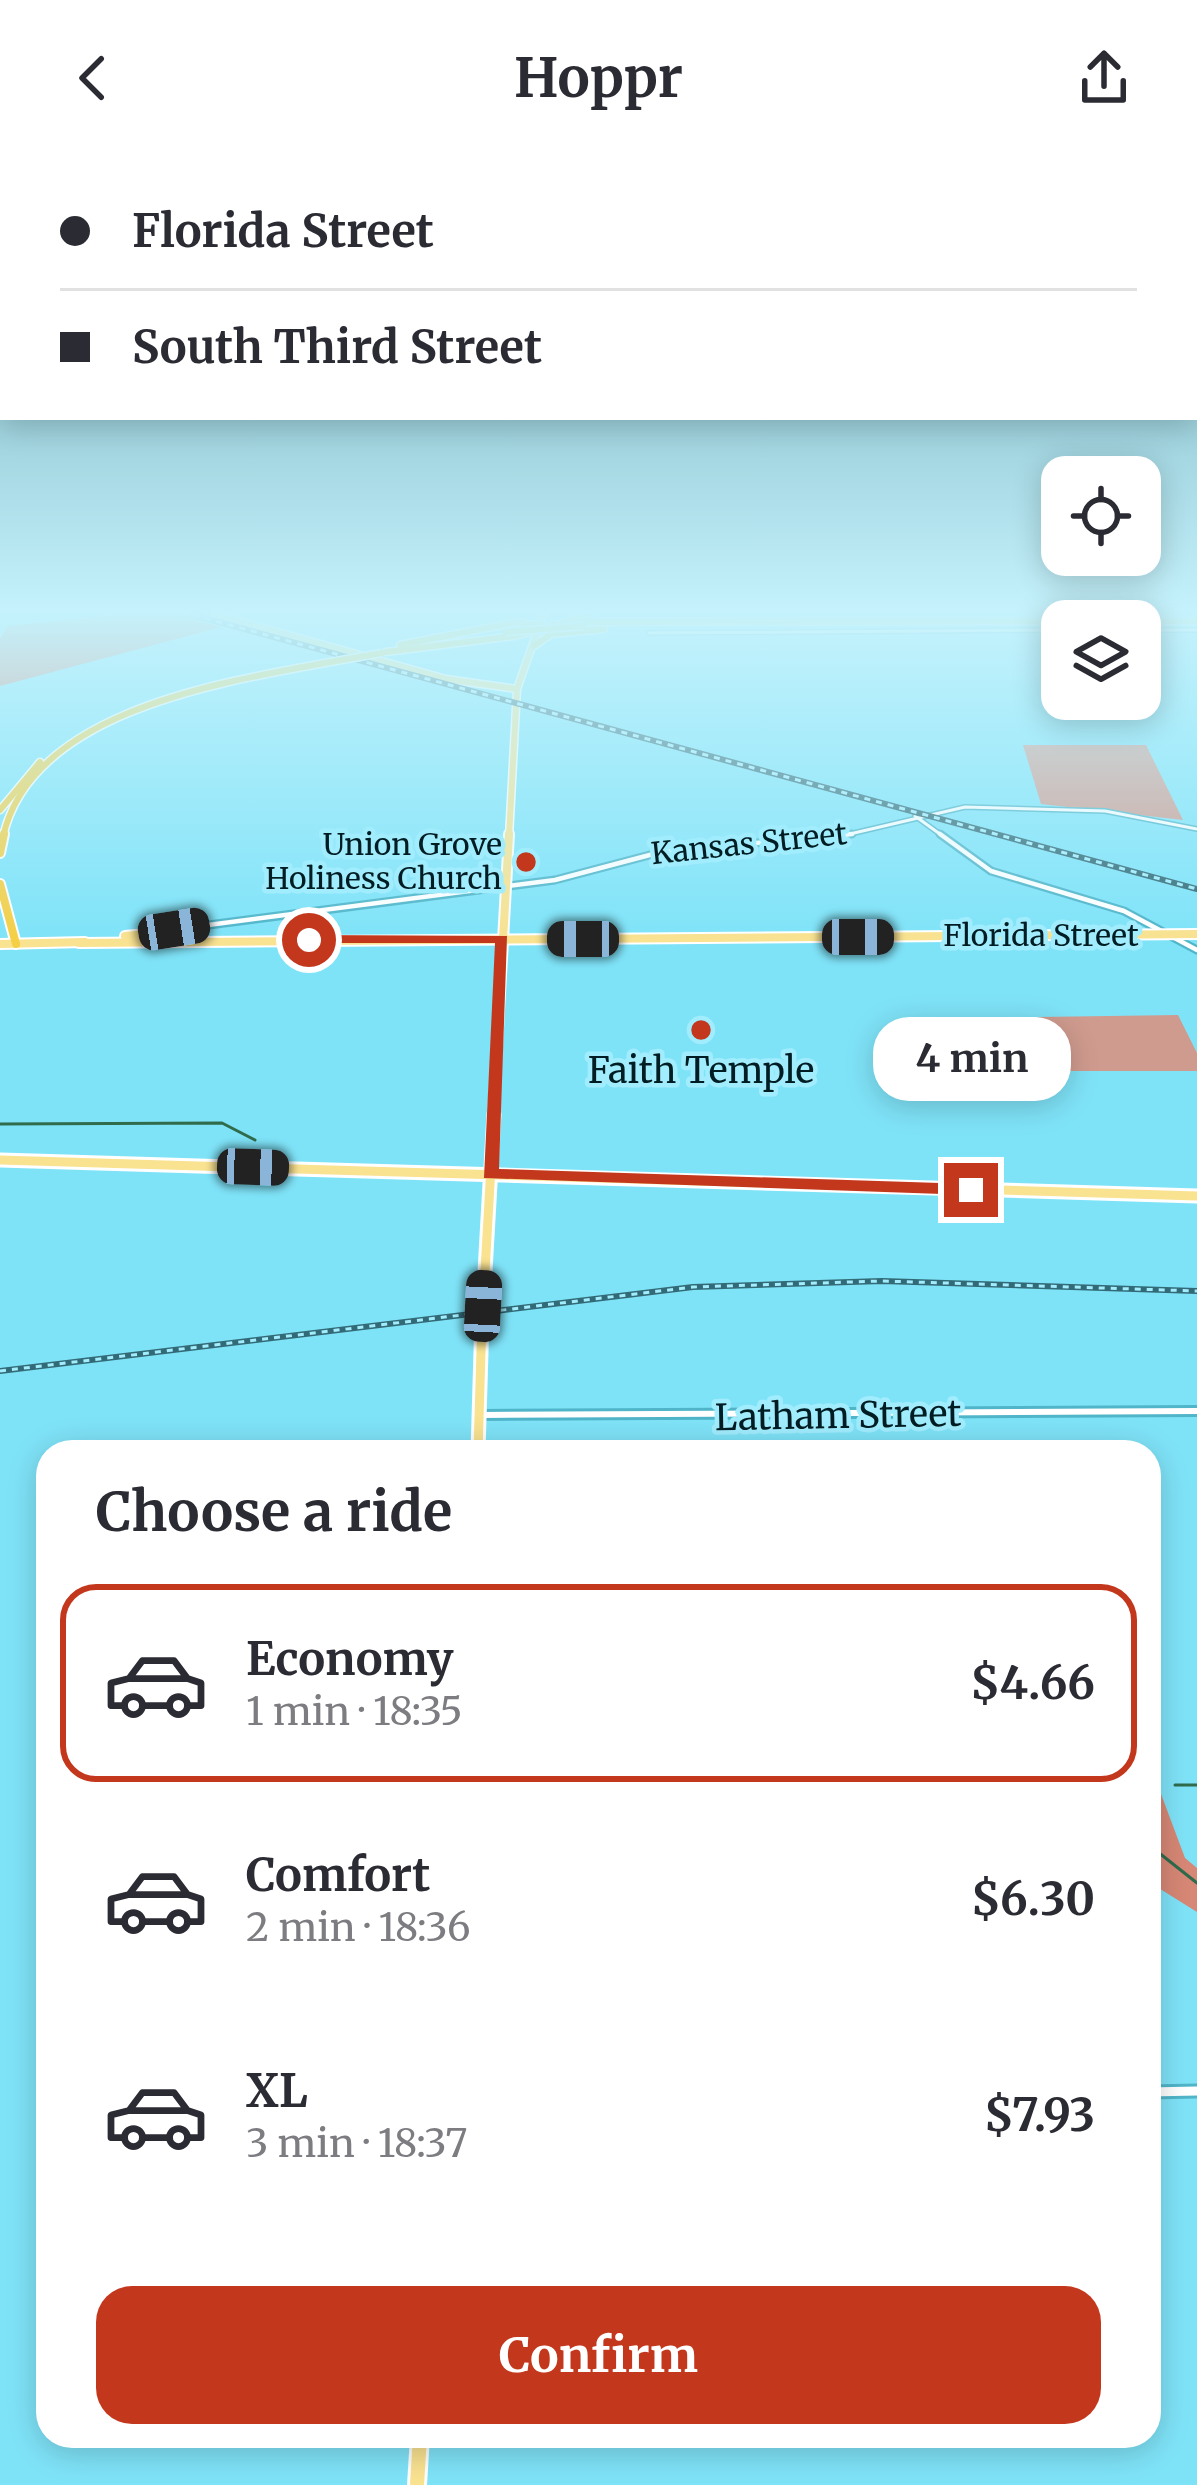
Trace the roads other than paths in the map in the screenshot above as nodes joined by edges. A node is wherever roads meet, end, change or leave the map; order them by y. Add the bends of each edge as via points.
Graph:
1 (102, 724) edge
2 (111, 724) edge
3 (516, 724) edge
4 (0, 809) edge
5 (915, 816) junction
6 (1197, 830) edge
7 (0, 853) edge
8 (0, 884) edge
9 (506, 886) junction
10 (146, 934) junction
11 (1176, 934) junction
12 (1197, 934) edge
13 (502, 939) junction
14 (164, 941) junction
15 (79, 943) junction
16 (2, 944) edge
17 (16, 944) junction
18 (1197, 950) edge
19 (0, 1160) edge
20 (490, 1174) junction
21 (1197, 1196) edge
22 (1197, 1411) edge
23 (479, 1415) junction
24 (478, 1440) edge
25 (1197, 2091) edge
26 (1161, 2092) edge
27 (419, 2448) edge
28 (417, 2485) edge

1 - 4 highway via 28,772
2 - 7 highway via 55,757 19,794
3 - 9 main road
5 - 6 street, Kansas Street via 965,807 1076,808
5 - 9 street, Kansas Street via 842,837 662,852
5 - 11 street via 991,871
8 - 17 highway
9 - 10 street, Kansas Street
9 - 13 main road
10 - 14 main road, Florida Street
10 - 15 main road, Kansas Street
11 - 12 main road, Florida Street
11 - 13 main road, Florida Street
11 - 18 street
13 - 14 main road, Florida Street
13 - 20 main road
14 - 15 main road, Florida Street
15 - 17 main road, Kansas Street
16 - 17 main road, Kansas Street
19 - 20 main road
20 - 21 main road
20 - 23 main road
22 - 23 street, Latham Street
23 - 24 main road
25 - 26 street
27 - 28 main road

